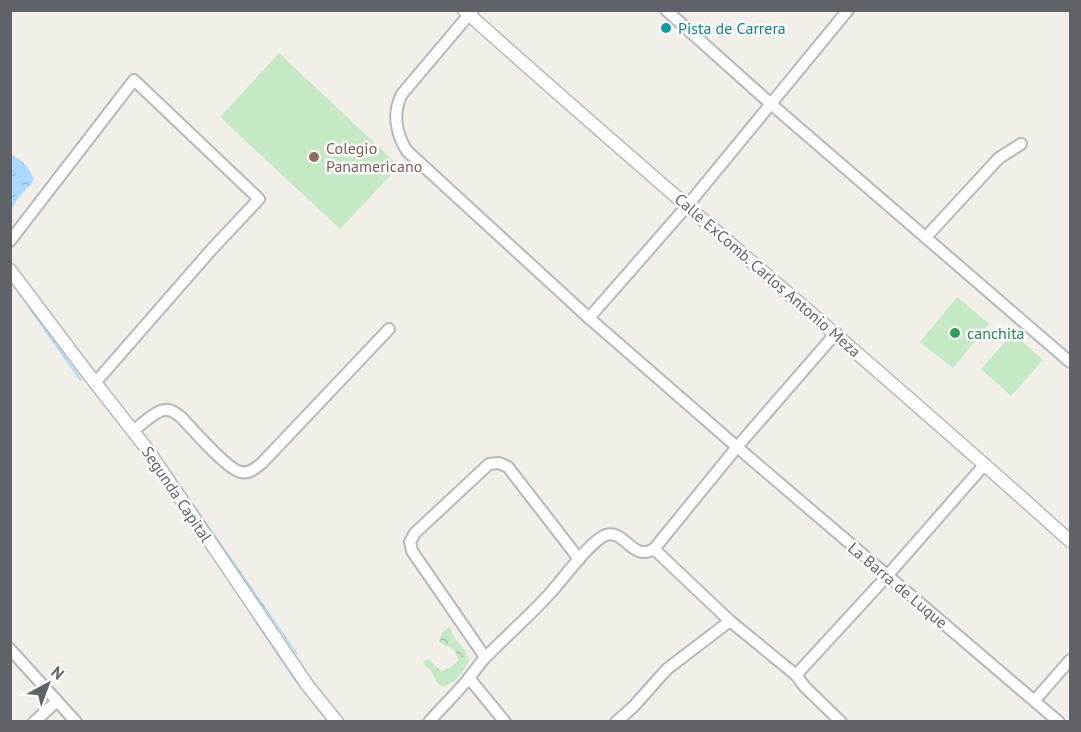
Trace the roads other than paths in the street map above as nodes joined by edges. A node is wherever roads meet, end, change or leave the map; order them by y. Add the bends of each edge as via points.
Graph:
1 (666, 10) edge
2 (848, 10) edge
3 (469, 12) edge
4 (771, 104) junction
5 (1021, 144) dead end
6 (687, 206) junction
7 (926, 237) junction
8 (10, 241) edge
9 (10, 270) edge
10 (589, 318) junction
11 (389, 329) dead end
12 (836, 333) junction
13 (1071, 362) edge
14 (95, 383) junction
15 (133, 431) junction
16 (737, 447) junction
17 (985, 464) junction
18 (1071, 540) edge
19 (654, 549) junction
20 (579, 559) junction
21 (887, 576) junction
22 (730, 621) junction
23 (10, 649) edge
24 (485, 657) junction
25 (1071, 660) edge
26 (796, 675) junction
27 (469, 678) junction
28 (1035, 700) junction
29 (57, 701) junction
30 (833, 719) edge
31 (34, 722) edge
32 (76, 722) edge
33 (337, 722) edge
34 (429, 722) edge
35 (505, 722) edge
36 (616, 722) edge
37 (1059, 722) edge

1 - 4 street
2 - 4 street
3 - 6 street, Calle ExComb. Carlos Antonio Meza
3 - 10 street, La Barra de Luque via 402,94 396,118 400,140 407,151
4 - 6 street
4 - 7 street
5 - 7 street via 999,158
6 - 10 street
6 - 12 street, Calle ExComb. Carlos Antonio Meza
7 - 13 street
8 - 14 street via 134,80 258,199
9 - 14 street, Segunda Capital
10 - 16 street, La Barra de Luque
11 - 15 street via 251,471 236,471 182,418 166,409
12 - 16 street
12 - 17 street, Calle ExComb. Carlos Antonio Meza
14 - 15 street, Segunda Capital
15 - 33 street, Segunda Capital via 308,687
16 - 19 street
16 - 21 street, La Barra de Luque
17 - 18 street, Calle ExComb. Carlos Antonio Meza
17 - 21 street
19 - 20 street via 641,552 617,535 606,535
19 - 22 street
20 - 24 street via 522,623
20 - 24 street via 508,467 499,463 489,464 415,533 410,542 412,551
21 - 26 street
21 - 28 street, La Barra de Luque
22 - 26 street
22 - 36 street via 668,669
23 - 29 street
24 - 27 street
25 - 28 street
26 - 30 street
27 - 34 street
27 - 35 street
28 - 37 street, La Barra de Luque
29 - 31 street
29 - 32 street

